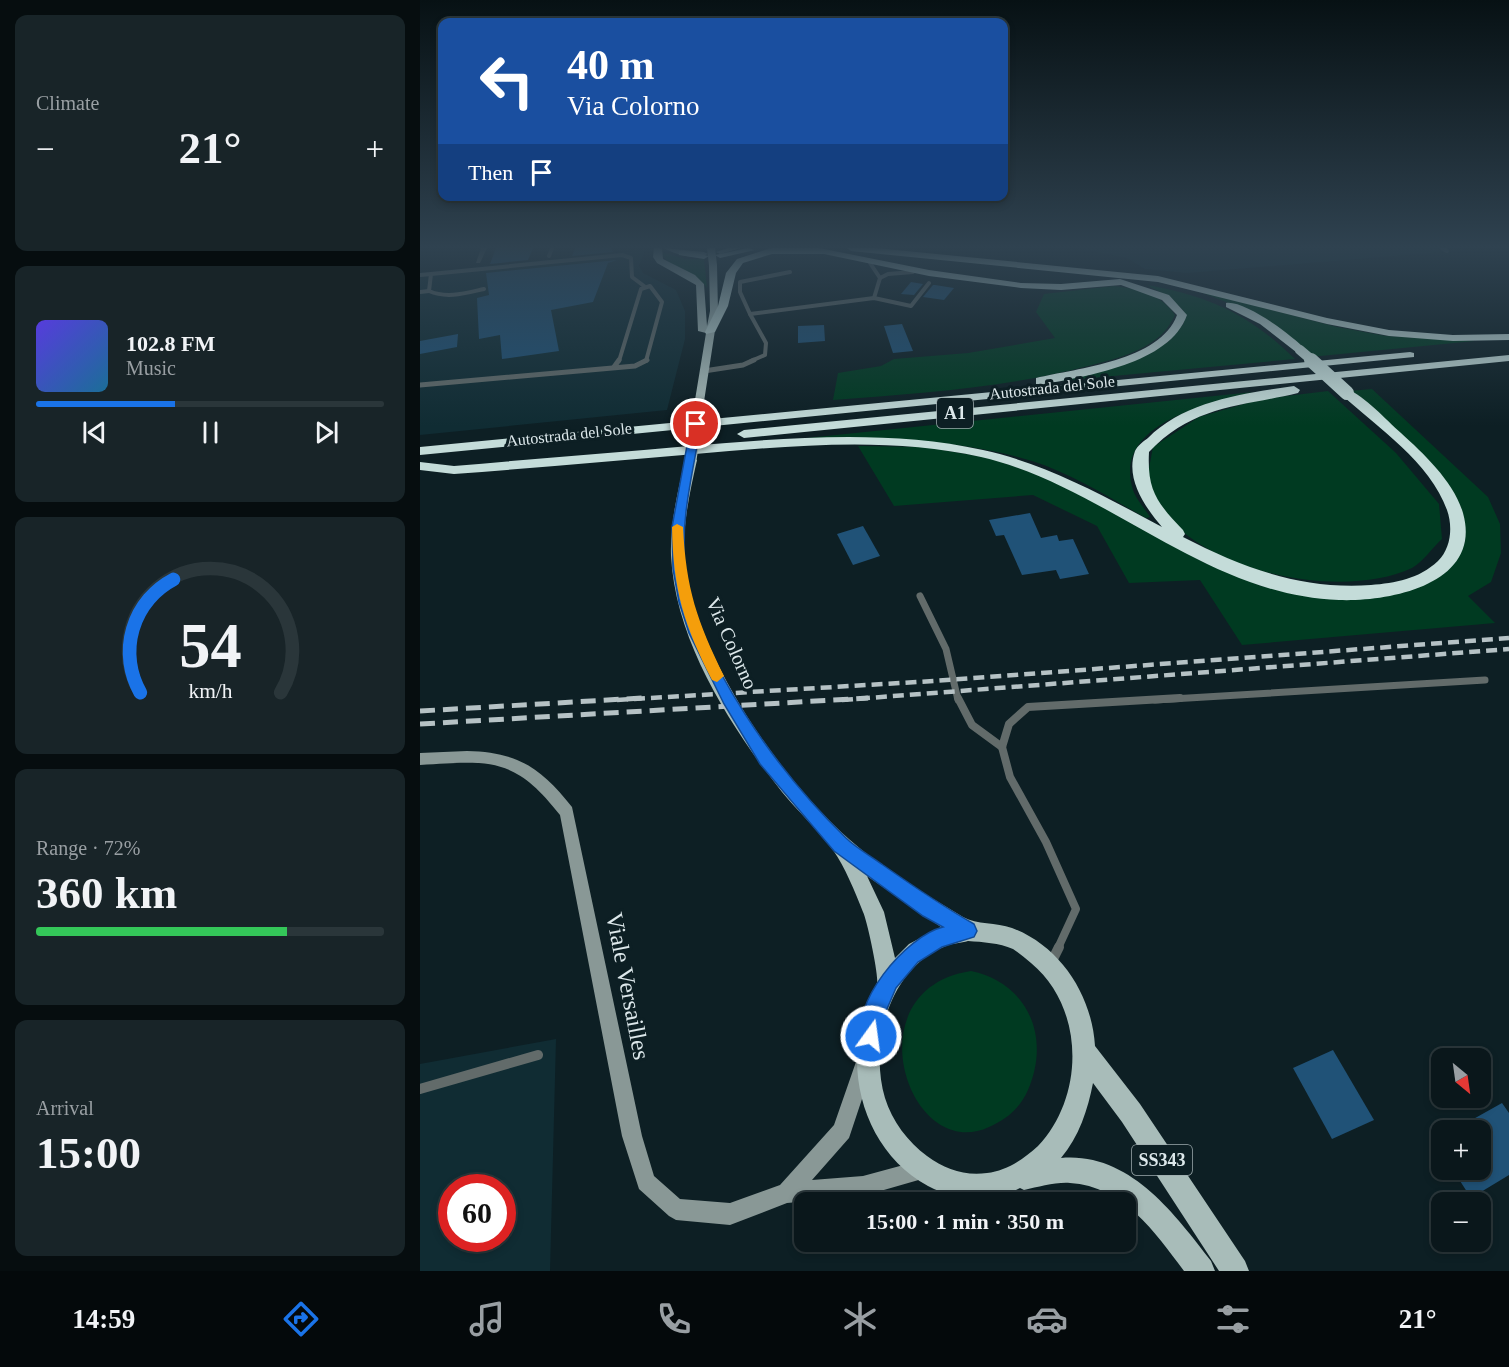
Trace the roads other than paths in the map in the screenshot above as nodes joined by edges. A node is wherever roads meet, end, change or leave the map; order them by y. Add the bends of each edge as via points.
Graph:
1 (635, 307) edge
2 (661, 307) edge
3 (701, 307) edge
4 (714, 307) edge
5 (722, 307) edge
6 (747, 307) edge
7 (802, 307) edge
8 (1177, 307) edge
9 (1232, 307) edge
10 (1273, 307) edge
11 (750, 314) junction
12 (710, 332) junction
13 (1509, 337) edge
14 (1509, 346) edge
15 (1509, 358) edge
16 (1490, 360) junction
17 (614, 367) junction
18 (705, 367) junction
19 (420, 385) edge
20 (953, 399) junction
21 (420, 450) edge
22 (420, 466) edge
23 (1184, 543) junction
24 (920, 596) dead end
25 (1485, 680) dead end
26 (1002, 747) junction
27 (420, 759) edge
28 (841, 845) junction
29 (968, 931) junction
30 (1050, 965) junction
31 (889, 981) junction
32 (1085, 1052) junction
33 (538, 1055) dead end
34 (868, 1056) junction
35 (420, 1089) edge
36 (922, 1170) junction
37 (1021, 1177) junction
38 (787, 1193) junction
39 (1201, 1271) edge
40 (1235, 1271) edge

1 - 17 lane
2 - 17 lane via 647,362
3 - 18 main road
4 - 12 main road, Via Colorno, bridge
5 - 12 highway
6 - 11 lane
7 - 11 lane
8 - 20 highway via 1180,324 1173,334 1122,361
9 - 23 highway, bridge via 1272,328 1300,350 1428,469 1450,497 1460,532 1454,552 1442,567 1422,580 1366,593 1327,593 1254,578
10 - 13 highway via 1377,331 1440,337
11 - 18 lane via 768,346 765,354 738,367
12 - 18 main road, Via Colorno / SS343
14 - 20 highway, Autostrada del Sole / A1
15 - 16 highway, Autostrada del Sole / A1
16 - 22 highway, Autostrada del Sole / A1
16 - 23 highway via 1473,368 1236,401 1167,427 1142,451 1140,474 1146,498
17 - 19 lane
18 - 28 main road, Via Colorno / SS343, bridge via 677,527 685,602 729,700 766,759
20 - 21 highway, Autostrada del Sole / A1
22 - 23 highway via 454,470 760,444 923,444 1001,457 1062,479
24 - 26 lane via 946,649 959,703 972,725
25 - 26 lane via 1028,707 1009,724
26 - 30 lane via 1010,777 1076,909
27 - 38 street, Viale Versailles via 487,756 506,760 537,776 567,812 632,1136 646,1182 675,1209 730,1214
28 - 29 main road, Via Colorno / SS343 via 929,910
28 - 31 main road, Via Colorno / SS343 via 874,912
29 - 30 main road, Via Colorno / SS343 via 997,933 1025,944
29 - 31 main road, Via Colorno / SS343 via 938,938 920,949
30 - 32 main road, Via Colorno / SS343 via 1068,989 1080,1019
31 - 34 main road, Via Colorno / SS343 via 874,1016
32 - 37 main road, Via Colorno / SS343 via 1083,1089 1070,1125 1049,1155
32 - 40 main road, Via Colorno / SS343 via 1131,1113
33 - 35 lane
34 - 36 main road, Via Colorno / SS343 via 873,1100 892,1139
34 - 38 street, Viale Versailles via 842,1131
36 - 37 main road, Via Colorno / SS343 via 953,1184 988,1187
36 - 38 street, Viale Versailles via 863,1186
37 - 39 main road, Via Colorno / SS343 via 1070,1170 1106,1177 1141,1197

